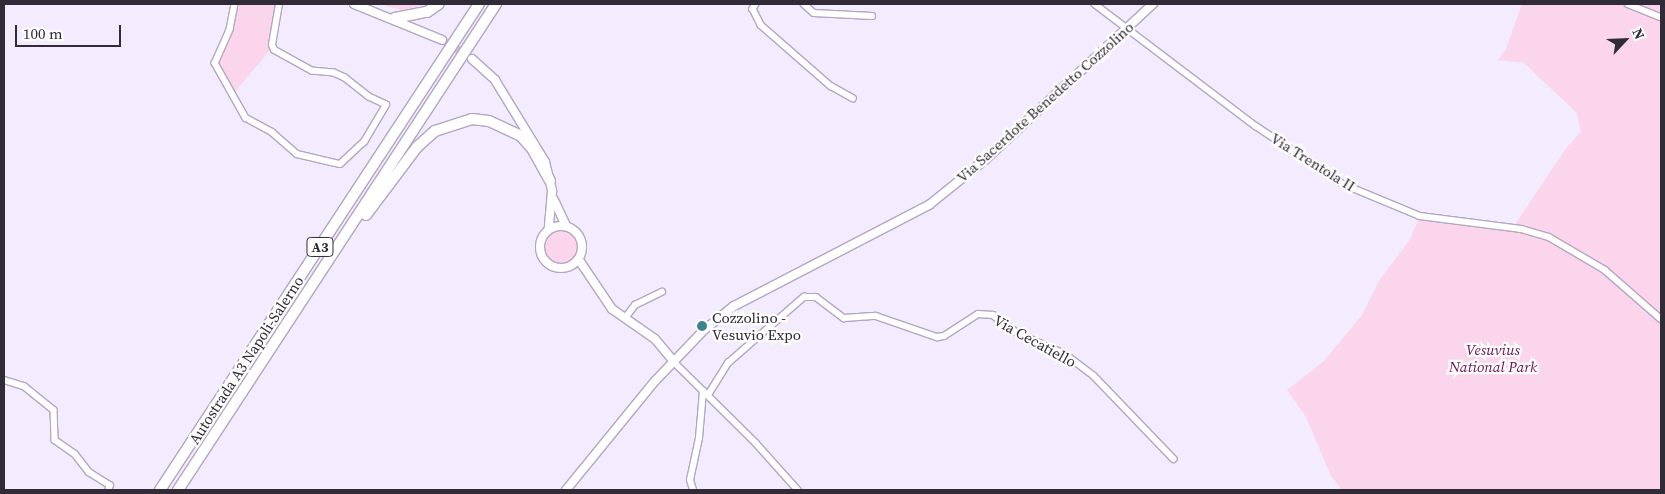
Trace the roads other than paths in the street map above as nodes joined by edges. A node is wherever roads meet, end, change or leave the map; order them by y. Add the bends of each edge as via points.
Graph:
1 (235, 4) edge
2 (279, 4) edge
3 (354, 4) edge
4 (439, 4) edge
5 (479, 4) edge
6 (496, 4) edge
7 (756, 4) edge
8 (804, 4) edge
9 (1095, 4) edge
10 (1153, 4) edge
11 (1628, 4) edge
12 (872, 16) dead end
13 (1661, 17) edge
14 (395, 18) junction
15 (1127, 27) junction
16 (442, 40) tunnel mouth
17 (472, 59) tunnel mouth
18 (853, 98) dead end
19 (550, 181) junction
20 (553, 196) junction
21 (566, 226) junction
22 (549, 229) junction
23 (331, 256) junction
24 (579, 260) junction
25 (570, 267) junction
26 (585, 272) junction
27 (662, 292) dead end
28 (626, 317) junction
29 (1661, 319) edge
30 (674, 362) junction
31 (4, 380) edge
32 (705, 393) junction
33 (1174, 459) dead end
34 (109, 490) edge
35 (160, 490) edge
36 (178, 490) edge
37 (566, 490) edge
38 (693, 490) edge
39 (798, 490) edge

1 - 2 street via 230,30 215,64 246,118 272,132 297,154 340,164 364,142 386,105 334,72 312,71 274,50 272,45
3 - 14 main road
4 - 14 highway via 427,12
5 - 35 highway, Autostrada A3 Napoli-Salerno / A3
6 - 23 highway, Autostrada A3 Napoli-Salerno / A3
7 - 18 street via 753,9 761,25 831,86
8 - 12 street via 814,13
9 - 15 street, Via Trentola II
10 - 15 main road, Via Sacerdote Benedetto Cozzolino
11 - 13 street
14 - 16 main road
15 - 29 street, Via Trentola II via 1256,126 1343,184 1420,216 1520,229 1549,237 1605,270
15 - 30 main road, Via Sacerdote Benedetto Cozzolino via 986,159 930,204 734,306 704,330
17 - 19 main road via 495,80 522,122 545,162
19 - 20 main road
19 - 23 highway via 533,150 505,126 472,119 453,123 435,131 417,147 355,230
20 - 21 main road
20 - 22 main road
21 - 22 main road
21 - 24 main road via 573,229 582,244
22 - 25 main road via 540,242 542,258 554,268
23 - 36 highway, Autostrada A3 Napoli-Salerno / A3
24 - 25 main road
24 - 26 main road
25 - 26 main road
26 - 28 main road via 612,309
27 - 28 street via 635,305
28 - 30 main road via 655,339
30 - 32 street
30 - 37 main road, Via Sacerdote Benedetto Cozzolino
31 - 34 street via 24,386 54,410 54,440 75,454 89,472 110,485
32 - 33 street, Via Cecatiello via 728,363 804,297 816,297 844,318 876,316 937,337 944,336 978,314 993,315 1019,334 1066,354 1094,376
32 - 38 street via 690,480
32 - 39 street

